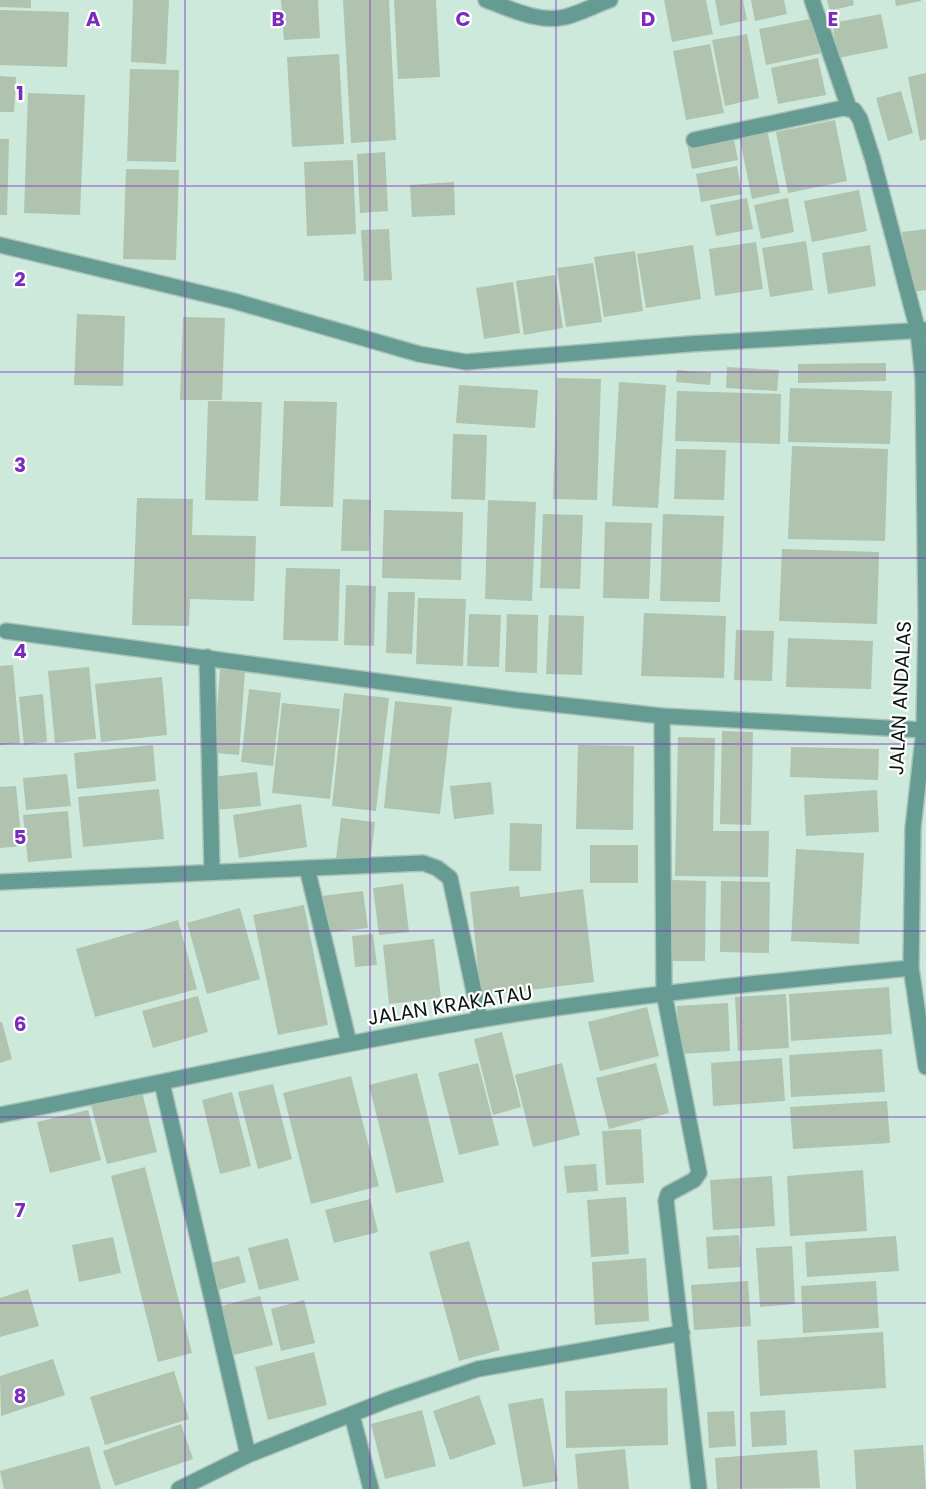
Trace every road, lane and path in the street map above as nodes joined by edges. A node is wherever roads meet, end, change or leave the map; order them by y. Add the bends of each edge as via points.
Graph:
1 (486, 0) edge
2 (610, 0) edge
3 (812, 0) edge
4 (849, 108) junction
5 (694, 140) dead end
6 (0, 245) edge
7 (922, 330) edge
8 (6, 631) dead end
9 (207, 657) junction
10 (663, 716) junction
11 (924, 730) junction
12 (307, 868) junction
13 (212, 871) junction
14 (0, 882) edge
15 (920, 913) edge
16 (911, 968) junction
17 (664, 993) junction
18 (480, 1020) junction
19 (349, 1043) junction
20 (925, 1057) edge
21 (162, 1083) junction
22 (0, 1115) edge
23 (682, 1333) junction
24 (352, 1414) junction
25 (248, 1455) junction
26 (178, 1489) edge
27 (371, 1489) edge
28 (699, 1489) edge

1 - 2 street via 540,18 573,14
3 - 4 street, JALAN ANDALAS
4 - 5 street
4 - 7 street, JALAN ANDALAS via 860,119
6 - 7 street via 234,301 419,354 466,362
7 - 11 street, JALAN ANDALAS
8 - 9 street
9 - 10 street
9 - 13 street
10 - 11 street
10 - 17 street
11 - 15 street, JALAN ANDALAS via 913,828
12 - 13 street
12 - 18 street via 423,863 450,878
12 - 19 street
13 - 14 street
15 - 16 street, JALAN ANDALAS
16 - 17 street, JALAN KRAKATAU
16 - 20 street, JALAN ANDALAS
17 - 18 street, JALAN KRAKATAU
17 - 23 street via 699,1173 668,1194 666,1201
18 - 19 street, JALAN KRAKATAU
19 - 21 street, JALAN KRAKATAU
21 - 22 street, JALAN KRAKATAU
21 - 25 street
23 - 24 street via 487,1367
23 - 28 street
24 - 25 street
24 - 27 street
25 - 26 street

